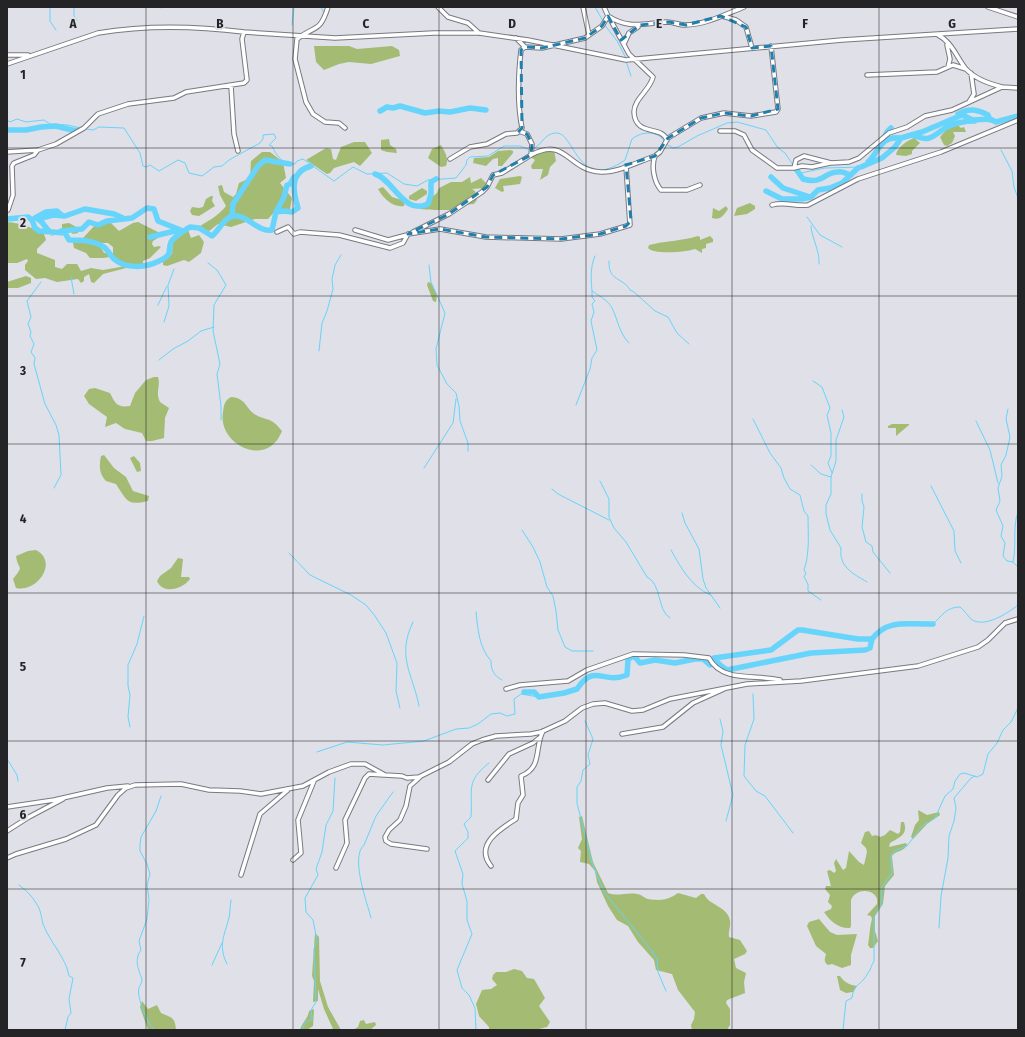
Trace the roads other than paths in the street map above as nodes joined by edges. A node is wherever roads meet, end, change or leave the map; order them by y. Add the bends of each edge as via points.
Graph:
1 (328, 7) edge
2 (438, 7) edge
3 (604, 7) edge
4 (744, 7) edge
5 (988, 7) edge
6 (583, 8) edge
7 (609, 16) junction
8 (721, 16) junction
9 (1018, 18) edge
10 (640, 25) junction
11 (1018, 29) edge
12 (244, 32) junction
13 (479, 33) junction
14 (589, 35) junction
15 (938, 35) junction
16 (299, 37) junction
17 (516, 38) junction
18 (946, 41) junction
19 (554, 44) junction
20 (624, 45) junction
21 (771, 46) junction
22 (525, 47) junction
23 (752, 48) junction
24 (31, 54) junction
25 (7, 55) edge
26 (635, 59) junction
27 (7, 64) edge
28 (948, 67) junction
29 (966, 69) junction
30 (970, 72) junction
31 (867, 75) dead end
32 (231, 86) junction
33 (1002, 87) junction
34 (1018, 88) edge
35 (969, 102) junction
36 (1018, 120) edge
37 (345, 128) dead end
38 (519, 131) junction
39 (720, 131) dead end
40 (667, 140) junction
41 (38, 150) junction
42 (238, 151) dead end
43 (7, 152) edge
44 (531, 155) junction
45 (655, 156) junction
46 (450, 159) dead end
47 (831, 163) junction
48 (626, 166) junction
49 (794, 168) junction
50 (700, 185) dead end
51 (772, 206) dead end
52 (8, 210) dead end
53 (355, 230) dead end
54 (277, 232) dead end
55 (408, 234) junction
56 (1018, 619) edge
57 (787, 682) junction
58 (731, 686) junction
59 (506, 688) dead end
60 (544, 731) junction
61 (622, 734) dead end
62 (540, 737) junction
63 (385, 775) junction
64 (419, 777) junction
65 (488, 780) dead end
66 (314, 781) junction
67 (135, 785) junction
68 (289, 789) junction
69 (69, 796) junction
70 (7, 807) edge
71 (7, 831) edge
72 (427, 850) dead end
73 (7, 858) edge
74 (293, 860) dead end
75 (491, 866) dead end
76 (336, 868) dead end
77 (242, 874) dead end

1 - 16 street via 324,21 319,27
2 - 13 street via 448,18 468,23
3 - 7 street
4 - 8 street
5 - 9 street
6 - 14 street
7 - 10 street via 618,22
7 - 14 street via 602,26
7 - 20 street
8 - 10 street via 686,25 669,22
8 - 23 street via 746,26
10 - 20 street via 629,33
11 - 15 street
12 - 16 street
12 - 24 street via 186,28 110,31
12 - 32 street via 242,39 247,80
13 - 16 street
13 - 17 street
14 - 19 street via 579,40
15 - 18 street
15 - 21 street
16 - 37 street via 296,39 296,59 306,102 313,114 325,122 339,123
17 - 19 street
17 - 22 street
18 - 28 street via 950,55
18 - 29 street
19 - 22 street via 542,48
19 - 26 street via 626,60
20 - 26 street
21 - 23 street
21 - 40 street via 778,109 776,112 751,116 724,113 701,118
22 - 38 street via 521,50 519,64 519,115 522,128
23 - 26 street
24 - 25 street
24 - 27 street
26 - 40 street via 653,77 649,88 635,106 635,118 643,128 662,134
28 - 29 street via 958,66
28 - 31 street via 937,72
29 - 30 street
30 - 33 street
30 - 35 street via 974,94
32 - 41 street via 186,92 174,98 128,104 108,110 98,114 73,136
32 - 42 street via 234,134
33 - 34 street
33 - 35 street
35 - 47 street via 952,110 925,116 889,133 854,160
36 - 51 street via 941,152 858,179 808,205 781,203
38 - 44 street via 527,134 532,144
38 - 46 street via 506,134 487,144 470,147
39 - 49 street via 735,131 744,135 752,150 777,168
40 - 45 street
41 - 43 street
41 - 52 street via 34,155 12,166 13,196
44 - 48 street via 554,148 576,165 594,171 609,172
44 - 55 street via 502,173 493,175 487,187 449,214
45 - 48 street
45 - 50 street via 654,170 661,190 687,190
47 - 49 street
47 - 49 street via 804,156 796,160
48 - 55 street via 630,225 600,234 561,239 486,237 440,229
53 - 55 street via 388,240
54 - 55 street via 288,227 294,234 300,232 339,235 390,248 403,243
56 - 57 street via 1005,623 978,647 923,664
57 - 58 street
57 - 59 street via 767,677 729,675 713,666 709,658 633,654 587,670 568,681
58 - 60 street via 670,699 643,710 605,703 592,704
58 - 61 street via 698,700 664,727
60 - 62 street
60 - 64 street via 482,740 472,744 449,762
62 - 65 street via 505,757
62 - 75 street via 537,760 527,773 520,776 523,796 518,803 516,819 497,832 486,846 485,856
63 - 64 street
63 - 66 street via 365,764 351,764
63 - 76 street via 369,774 365,778 347,813 347,843
64 - 72 street via 410,786 400,820 385,837 391,844
66 - 68 street
66 - 74 street via 298,820 301,853
67 - 68 street via 181,784 208,790 261,794
67 - 69 street
67 - 73 street via 118,795 96,824 66,838
68 - 77 street via 260,814
69 - 70 street
69 - 71 street

